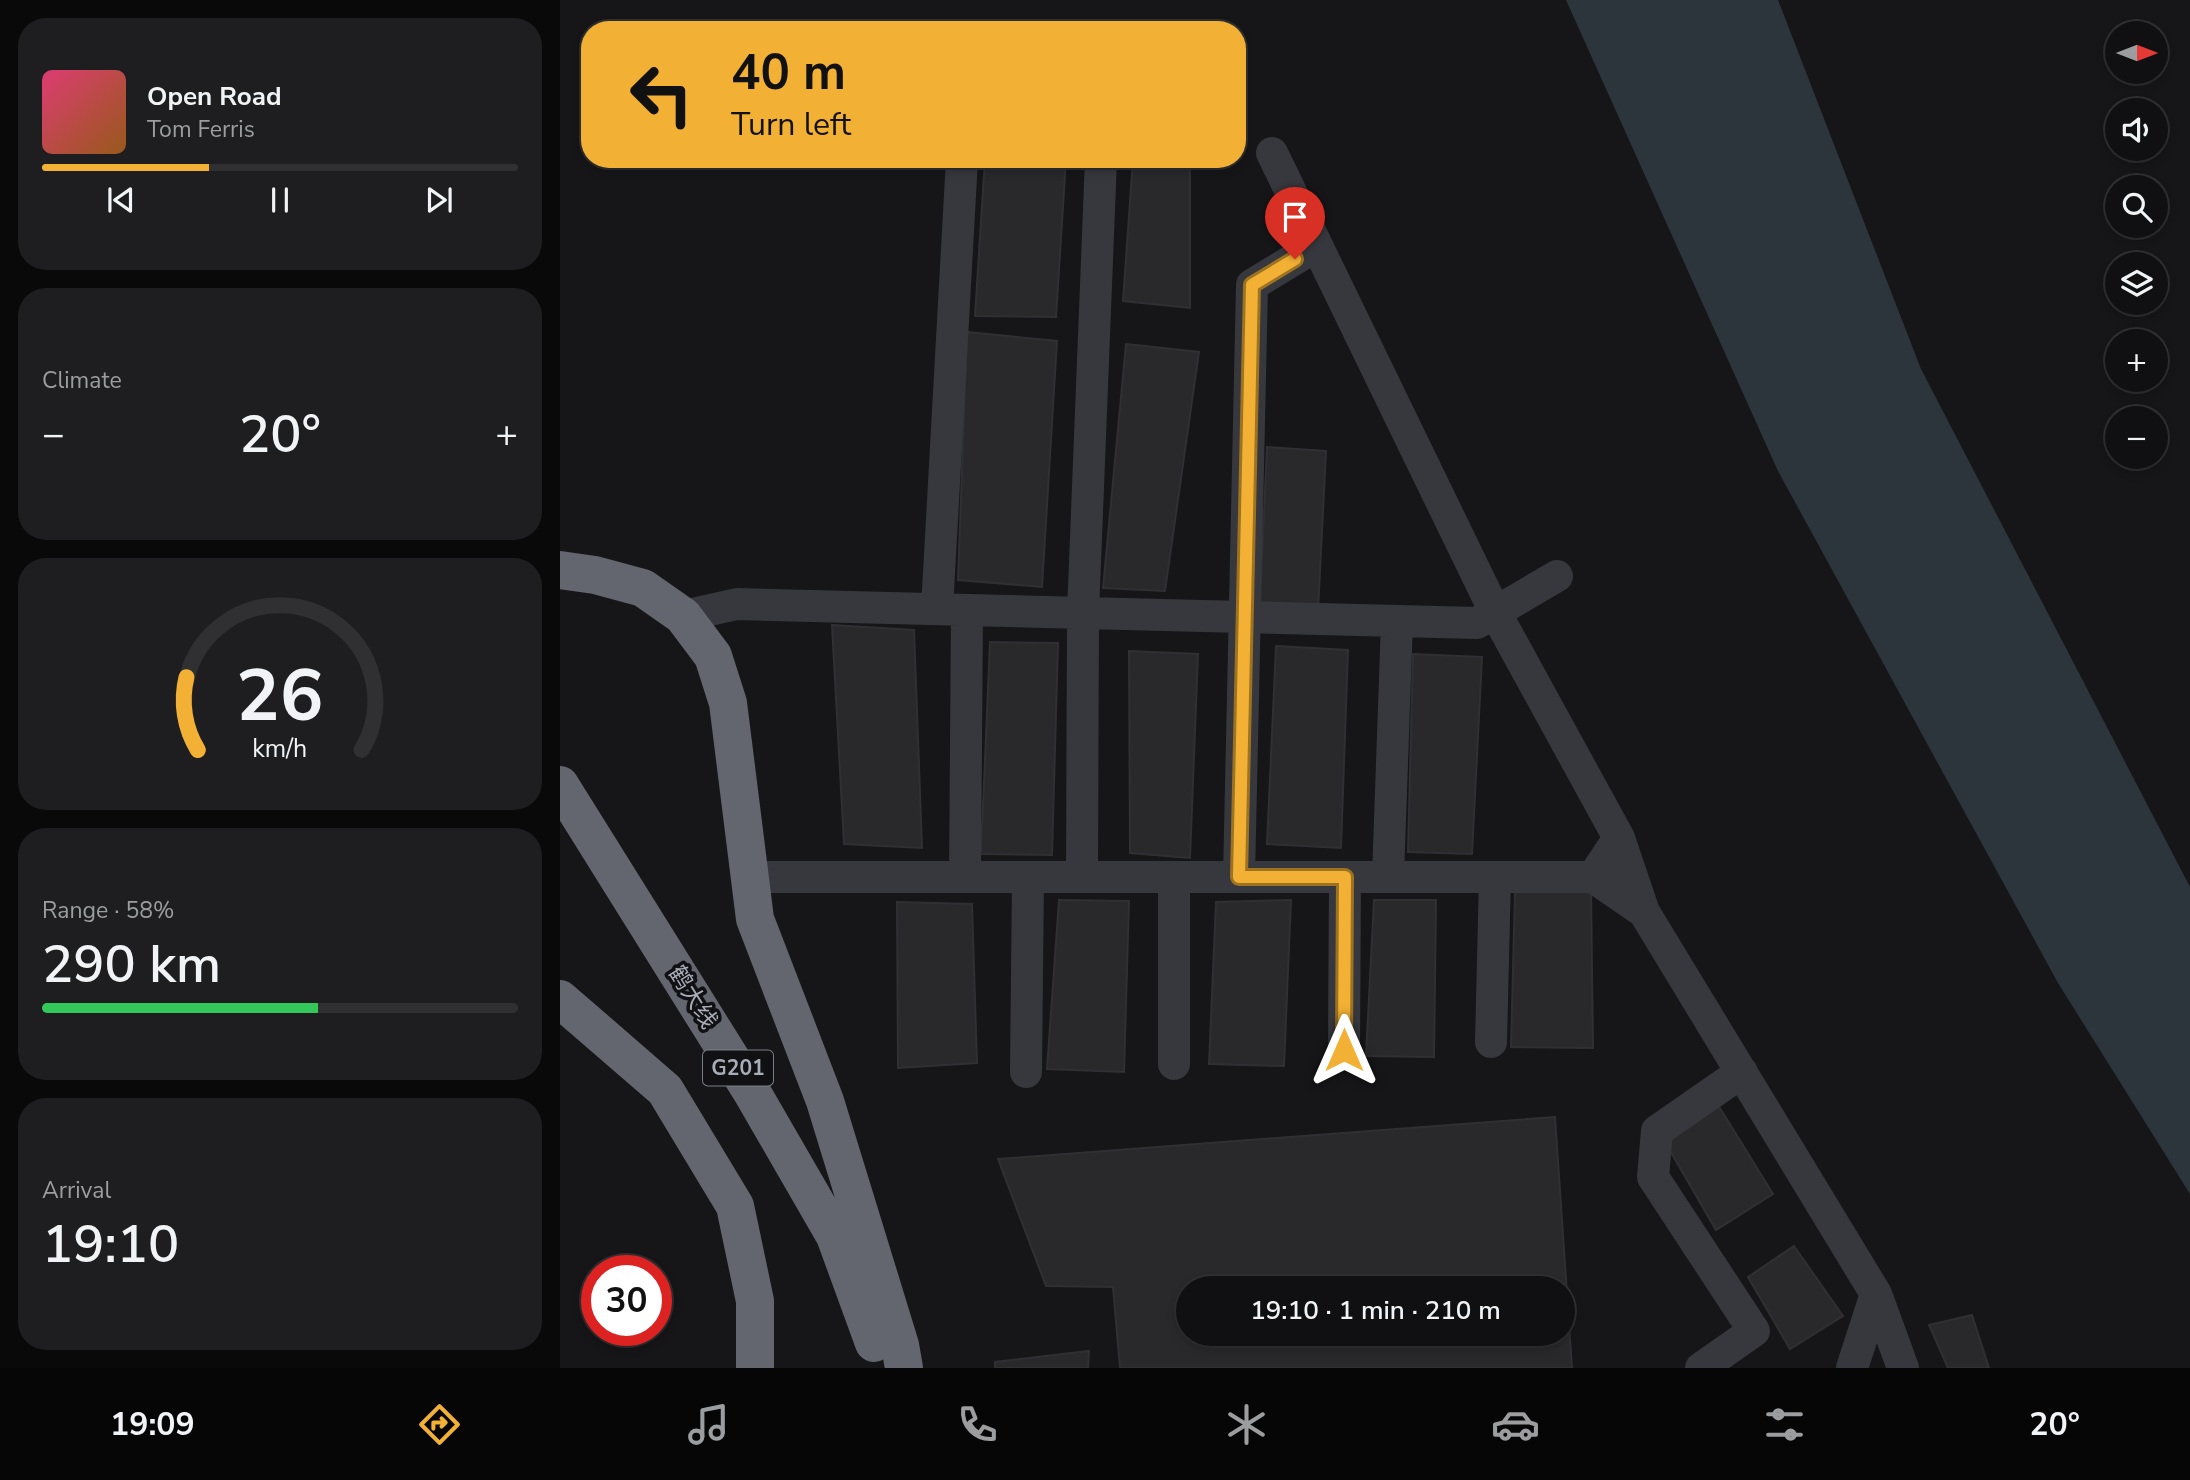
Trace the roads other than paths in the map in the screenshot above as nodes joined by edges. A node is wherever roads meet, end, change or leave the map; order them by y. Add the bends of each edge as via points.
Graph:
1 (1272, 153) dead end
2 (962, 168) edge
3 (1101, 168) edge
4 (1316, 246) junction
5 (1557, 576) dead end
6 (572, 577) edge
7 (952, 610) junction
8 (1495, 612) junction
9 (1083, 613) junction
10 (683, 616) junction
11 (1244, 617) junction
12 (1397, 621) junction
13 (560, 785) edge
14 (1619, 838) junction
15 (750, 877) junction
16 (965, 877) junction
17 (1028, 877) junction
18 (1082, 877) junction
19 (1174, 877) junction
20 (1239, 877) junction
21 (1345, 877) junction
22 (1388, 877) junction
23 (1495, 877) junction
24 (1592, 877) junction
25 (1644, 912) junction
26 (560, 999) edge
27 (1491, 1042) dead end
28 (1344, 1050) dead end
29 (1174, 1065) dead end
30 (1026, 1072) dead end
31 (1742, 1072) junction
32 (1876, 1294) junction
33 (755, 1368) edge
34 (883, 1368) edge
35 (904, 1368) edge
36 (1701, 1368) edge
37 (1852, 1368) edge
38 (1903, 1368) edge

1 - 4 street
2 - 7 street
3 - 9 street
4 - 8 street
4 - 11 street via 1252,285
5 - 8 street
6 - 10 highway via 643,588
7 - 9 street
7 - 10 street via 737,604
7 - 16 street
8 - 12 street via 1477,623
8 - 14 street
9 - 11 street
9 - 18 street
10 - 15 highway via 713,656 728,703
11 - 12 street
11 - 20 street
12 - 22 street
13 - 34 highway, 鹤大线 / G201 via 753,1094 835,1236
14 - 24 street
14 - 25 street
15 - 16 street
15 - 35 highway via 755,919 825,1101
16 - 17 street
17 - 18 street
17 - 30 street
18 - 19 street
19 - 20 street
19 - 29 street
20 - 21 street
21 - 22 street
21 - 28 street
22 - 23 street
23 - 24 street
23 - 27 street
24 - 25 street
25 - 31 street
26 - 33 highway via 665,1090 735,1206 755,1301
31 - 32 street
31 - 36 street via 1657,1131 1653,1177 1754,1331
32 - 37 street
32 - 38 street

